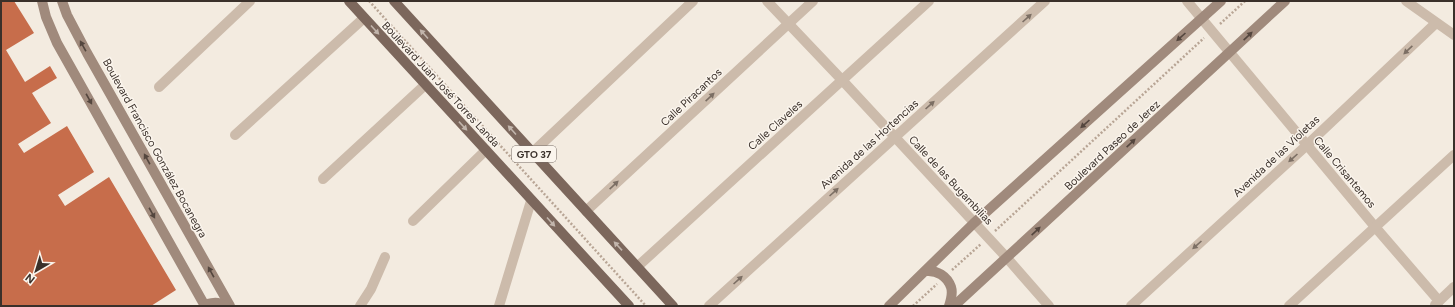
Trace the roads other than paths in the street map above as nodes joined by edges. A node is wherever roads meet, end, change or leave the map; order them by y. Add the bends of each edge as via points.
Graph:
1 (42, 1) edge
2 (62, 1) edge
3 (250, 1) edge
4 (349, 1) edge
5 (394, 1) edge
6 (693, 1) edge
7 (767, 1) edge
8 (813, 1) edge
9 (929, 1) edge
10 (1045, 1) edge
11 (1187, 1) edge
12 (1220, 1) edge
13 (1285, 1) edge
14 (1406, 1) edge
15 (364, 18) junction
16 (1201, 19) junction
17 (1436, 23) junction
18 (788, 24) junction
19 (1454, 35) edge
20 (1230, 53) junction
21 (842, 80) junction
22 (425, 85) junction
23 (159, 87) dead end
24 (235, 136) dead end
25 (895, 137) junction
26 (1307, 145) junction
27 (486, 150) junction
28 (532, 153) junction
29 (1454, 155) edge
30 (323, 179) dead end
31 (531, 200) junction
32 (586, 212) junction
33 (413, 221) dead end
34 (974, 223) junction
35 (1376, 228) junction
36 (385, 257) dead end
37 (1007, 258) junction
38 (637, 266) junction
39 (926, 271) junction
40 (1454, 287) edge
41 (1437, 304) edge
42 (205, 306) edge
43 (225, 306) edge
44 (230, 306) edge
45 (360, 306) edge
46 (499, 306) edge
47 (629, 306) edge
48 (673, 306) edge
49 (709, 306) edge
50 (889, 306) edge
51 (949, 306) edge
52 (954, 306) edge
53 (1050, 306) edge
54 (1131, 306) edge
55 (1289, 306) edge

1 -> 42 main road via 57,43
44 -> 2 main road, Boulevard Francisco González Bocanegra via 87,52
3 - 23 street
4 - 15 main road, Boulevard Juan José Torres Landa / GTO 37
28 -> 5 main road, Boulevard Juan José Torres Landa / GTO 37
6 - 28 street
7 - 18 street, Calle de las Bugambilias
8 - 18 street, Calle Piracantos
9 - 21 street, Calle Claveles
25 -> 10 street, Avenida de las Hortencias
11 - 16 street, Calle Crisantemos
12 - 16 main road
20 -> 13 main road, Boulevard Paseo de Jerez
14 - 17 street
15 -> 22 main road, Boulevard Juan José Torres Landa / GTO 37
15 - 24 street
16 - 20 street, Calle Crisantemos
16 -> 34 main road
17 - 19 street
17 -> 26 street, Avenida de las Violetas
18 - 21 street, Calle de las Bugambilias
32 -> 18 street, Calle Piracantos
20 - 26 street, Calle Crisantemos
37 -> 20 main road, Boulevard Paseo de Jerez
21 - 25 street, Calle de las Bugambilias
21 - 38 street, Calle Claveles
22 -> 27 main road, Boulevard Juan José Torres Landa / GTO 37
22 - 30 street
25 - 34 street, Calle de las Bugambilias
49 -> 25 street, Avenida de las Hortencias
26 - 35 street, Calle Crisantemos
26 -> 54 street, Avenida de las Violetas
27 - 31 main road, Boulevard Juan José Torres Landa / GTO 37
27 - 33 street
28 - 32 main road, Boulevard Juan José Torres Landa / GTO 37
29 - 35 street
31 - 46 street
31 -> 47 main road, Boulevard Juan José Torres Landa / GTO 37
38 -> 32 main road, Boulevard Juan José Torres Landa / GTO 37
34 - 37 street, Calle de las Bugambilias
34 - 39 main road
35 - 41 street, Calle Crisantemos
35 - 55 street
36 - 45 street
37 - 52 main road, Boulevard Paseo de Jerez
37 - 53 street, Calle de las Bugambilias
38 - 48 main road, Boulevard Juan José Torres Landa / GTO 37
39 - 50 main road
39 - 51 main road via 939,272 951,287
40 - 41 street
42 - 43 main road via 216,302

